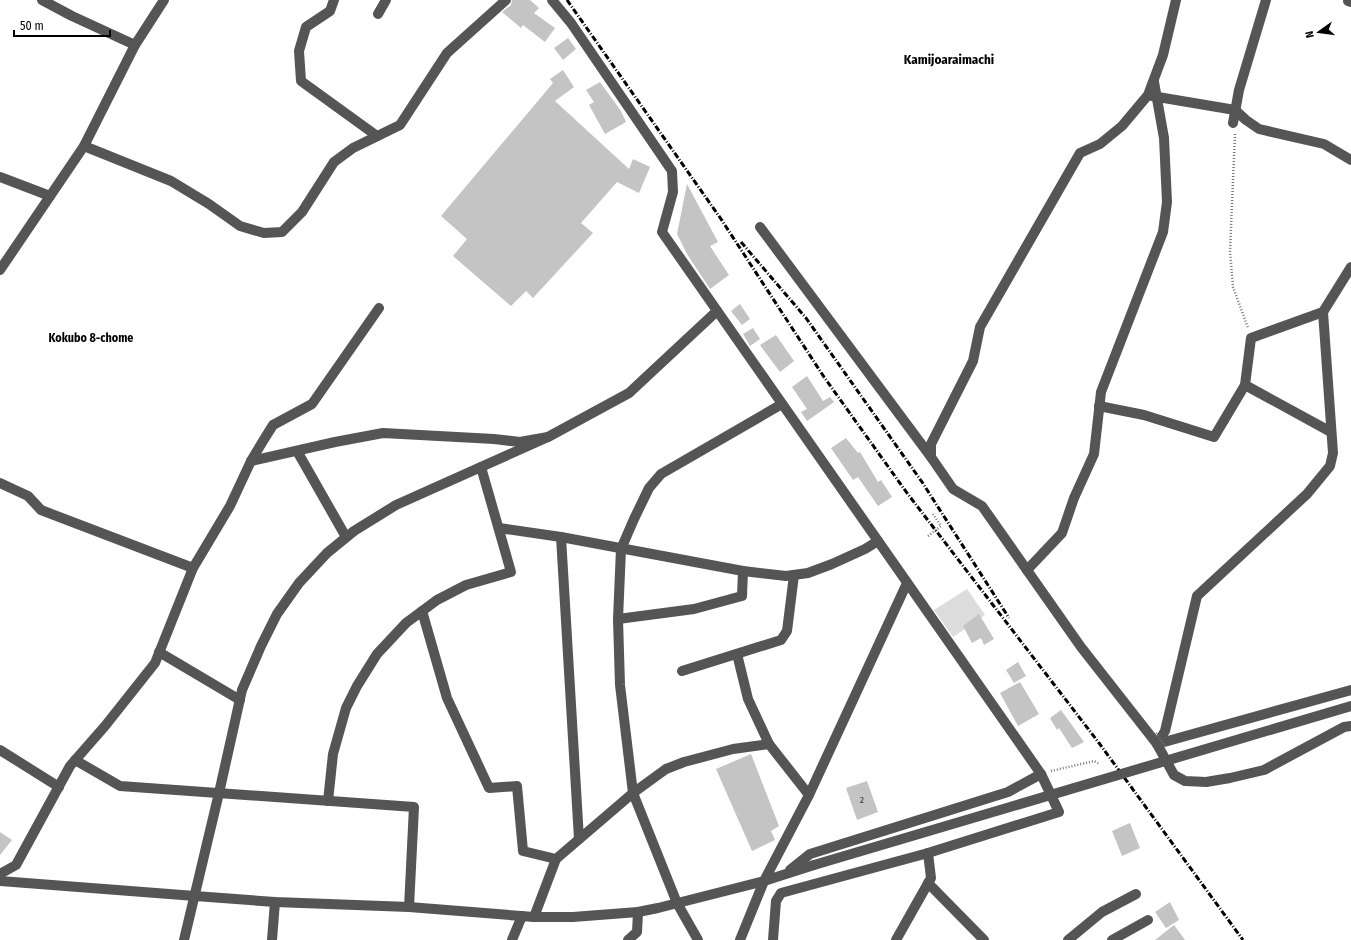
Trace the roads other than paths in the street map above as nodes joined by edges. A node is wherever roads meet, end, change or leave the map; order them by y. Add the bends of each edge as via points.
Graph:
1 (42, 0) edge
2 (164, 0) edge
3 (334, 0) edge
4 (386, 0) edge
5 (506, 0) edge
6 (552, 0) edge
7 (1176, 0) edge
8 (1266, 0) edge
9 (1349, 0) edge
10 (1351, 2) edge
11 (378, 14) dead end
12 (136, 45) junction
13 (1152, 96) junction
14 (1236, 110) junction
15 (1233, 123) road end
16 (377, 136) junction
17 (84, 146) junction
18 (1351, 160) edge
19 (0, 177) edge
20 (50, 196) junction
21 (760, 227) dead end
22 (1351, 267) edge
23 (0, 270) edge
24 (380, 308) dead end
25 (717, 311) junction
26 (1323, 312) junction
27 (1245, 385) junction
28 (782, 404) junction
29 (1099, 406) junction
30 (1331, 432) junction
31 (548, 437) junction
32 (297, 451) junction
33 (931, 457) junction
34 (251, 461) junction
35 (481, 467) junction
36 (0, 483) edge
37 (499, 528) junction
38 (346, 537) junction
39 (561, 537) junction
40 (878, 541) junction
41 (621, 549) junction
42 (193, 568) junction
43 (1026, 570) junction
44 (744, 571) junction
45 (794, 575) junction
46 (907, 583) junction
47 (422, 611) junction
48 (618, 619) junction
49 (159, 652) junction
50 (737, 654) junction
51 (682, 670) dead end
52 (1351, 690) edge
53 (240, 700) junction
54 (1351, 706) edge
55 (1351, 726) edge
56 (769, 744) junction
57 (1161, 745) junction
58 (0, 750) edge
59 (75, 760) junction
60 (1040, 774) junction
61 (59, 786) junction
62 (219, 793) junction
63 (634, 793) junction
64 (809, 795) junction
65 (328, 801) junction
66 (579, 839) junction
67 (928, 852) junction
68 (556, 859) junction
69 (0, 874) edge
70 (786, 874) junction
71 (0, 881) edge
72 (764, 881) junction
73 (928, 883) junction
74 (1136, 894) dead end
75 (195, 896) junction
76 (275, 902) junction
77 (677, 903) junction
78 (409, 907) junction
79 (638, 912) junction
80 (522, 916) junction
81 (534, 917) junction
82 (1148, 920) dead end
83 (744, 937) edge
84 (184, 940) edge
85 (272, 940) edge
86 (512, 940) edge
87 (628, 940) edge
88 (698, 940) edge
89 (773, 940) edge
90 (896, 940) edge
91 (984, 940) edge
92 (1068, 940) edge
93 (1112, 940) edge

1 - 12 street
2 - 12 street
3 - 16 street via 330,11 306,27 299,51 301,81
4 - 11 street
5 - 16 street via 447,53 400,125
6 - 25 street via 571,23 672,171 673,192 662,232
7 - 13 street
8 - 14 street
9 - 10 street
12 - 17 street
13 - 14 street
13 - 29 street via 1164,138 1167,202 1163,232 1101,392
13 - 33 street via 1100,144 1080,153 980,327 973,361 931,444
14 - 15 street
14 - 18 street via 1259,129 1324,144
16 - 17 street via 353,148 334,162 302,212 282,232 270,233 240,226 171,181
17 - 20 street
19 - 20 street
20 - 23 street
21 - 33 street
22 - 26 street
24 - 34 street via 312,404 273,425
25 - 28 street
25 - 31 street via 629,393
26 - 27 street via 1251,338
26 - 30 street
27 - 29 street via 1214,437 1144,415
27 - 30 street
28 - 40 street
28 - 41 street via 661,474 649,488
29 - 43 street via 1094,454 1074,498 1062,533
30 - 57 street via 1330,466 1307,494 1197,596
31 - 32 street via 520,442 383,433
31 - 35 street
32 - 34 street
32 - 38 street
33 - 43 street via 953,489 982,506
34 - 42 street via 230,506
35 - 37 street
35 - 38 street via 396,505
36 - 42 street via 28,496 41,510
37 - 39 street
37 - 47 street via 512,572 466,585
38 - 53 street via 299,583 277,614 242,690
39 - 41 street
39 - 66 street
40 - 45 street via 832,564
40 - 46 street
41 - 44 street
41 - 48 street
42 - 49 street
43 - 57 street via 1081,647
44 - 45 street
44 - 48 street via 742,596 694,609
45 - 50 street via 787,631 781,640
46 - 60 street
46 - 64 street
47 - 65 street via 406,623 377,654 346,708 333,754
47 - 68 street via 447,698 489,788 517,786 523,851
48 - 63 street via 620,685
49 - 53 street
49 - 59 street via 155,663
50 - 51 street
50 - 56 street via 748,699
52 - 57 street
53 - 62 street
54 - 70 street, bridge
55 - 57 street via 1344,727 1264,770 1206,782 1185,781 1174,775
56 - 63 street via 733,749 684,762 666,769
56 - 64 street
58 - 61 street
59 - 61 street
59 - 62 street via 120,786
60 - 67 street via 1059,812
60 - 70 street via 1008,792 810,854
61 - 69 street via 16,865
62 - 65 street
62 - 75 street
63 - 66 street
63 - 77 street
64 - 72 street
65 - 78 street via 414,807
66 - 68 street
67 - 73 street via 931,878
67 - 89 street via 781,893 776,901
68 - 81 street
70 - 72 street
71 - 75 street
72 - 77 street
72 - 83 street
73 - 90 street
73 - 91 street
74 - 92 street via 1102,912
75 - 76 street
75 - 84 street
76 - 78 street
76 - 85 street
77 - 79 street
77 - 88 street
78 - 80 street
79 - 81 street
79 - 87 street via 637,932
80 - 81 street
80 - 86 street
82 - 93 street

